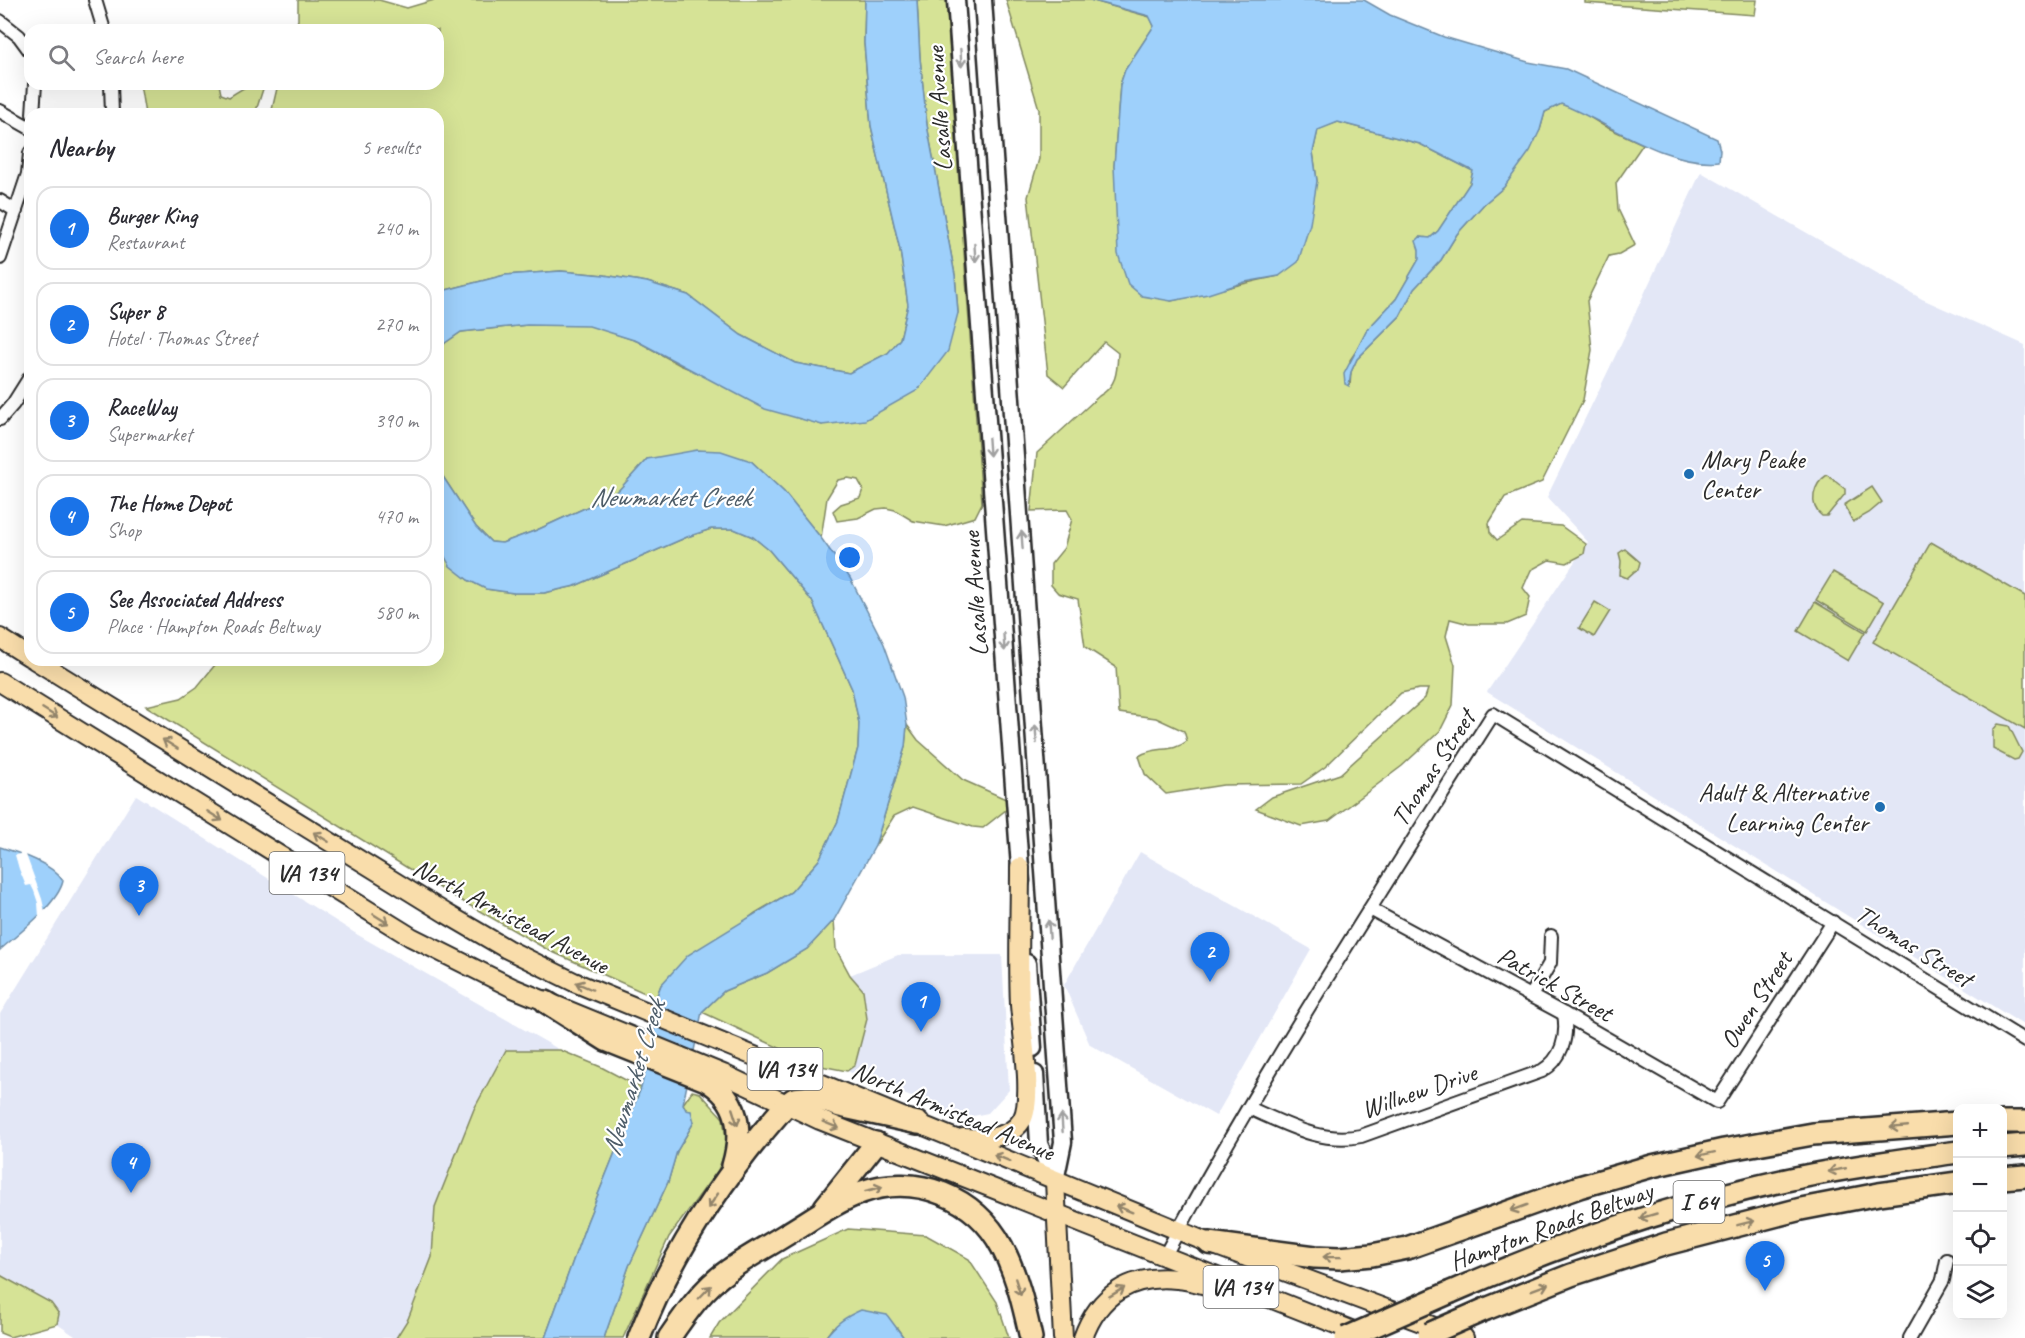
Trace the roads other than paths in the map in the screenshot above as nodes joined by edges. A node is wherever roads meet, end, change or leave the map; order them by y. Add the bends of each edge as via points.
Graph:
1 (95, 0) edge
2 (956, 0) edge
3 (983, 0) edge
4 (0, 21) edge
5 (102, 24) edge
6 (24, 43) edge
7 (35, 90) edge
8 (111, 90) edge
9 (33, 108) edge
10 (112, 108) edge
11 (0, 111) edge
12 (24, 125) edge
13 (24, 186) edge
14 (0, 201) edge
15 (16, 211) junction
16 (0, 258) edge
17 (24, 387) edge
18 (0, 419) edge
19 (0, 638) edge
20 (24, 653) edge
21 (45, 666) edge
22 (0, 682) edge
23 (1020, 867) junction
24 (1370, 909) junction
25 (1833, 922) junction
26 (1551, 936) dead end
27 (1531, 996) junction
28 (546, 1002) joint
29 (1564, 1014) junction
30 (2025, 1041) edge
31 (700, 1071) junction
32 (1717, 1101) joint
33 (786, 1105) junction
34 (1249, 1108) junction
35 (2007, 1122) edge
36 (2025, 1122) edge
37 (918, 1123) junction
38 (1953, 1124) edge
39 (953, 1138) junction
40 (876, 1143) junction
41 (2025, 1145) edge
42 (2007, 1147) edge
43 (1953, 1153) edge
44 (732, 1172) junction
45 (2025, 1176) edge
46 (2007, 1178) edge
47 (1055, 1181) junction
48 (1953, 1184) edge
49 (820, 1212) junction
50 (1056, 1212) junction
51 (1178, 1231) junction
52 (1209, 1243) junction
53 (1164, 1257) junction
54 (1947, 1260) dead end
55 (1267, 1297) junction
56 (1425, 1337) edge
57 (639, 1338) edge
58 (669, 1338) edge
59 (1031, 1338) edge
60 (1063, 1338) edge
61 (1083, 1338) edge
62 (1346, 1338) edge
63 (1371, 1338) edge
64 (1464, 1338) edge
65 (1910, 1338) edge

1 - 5 street
2 -> 23 main road, Lasalle Avenue
47 -> 3 main road, Lasalle Avenue via 1063,1142
4 - 6 street
7 - 9 street
8 - 10 street
11 - 12 street
13 - 15 street
14 - 15 street
15 - 16 street
17 - 18 street
19 - 20 main road
37 -> 21 main road, North Armistead Avenue / VA 134 via 574,982 507,949
22 -> 28 main road, VA 134 via 411,937
23 - 39 main road via 1025,1112 1018,1125 1003,1135
23 - 47 main road, Lasalle Avenue via 1039,1144
24 - 25 street, Thomas Street via 1493,714
24 - 27 street, Patrick Street
24 - 34 street, Thomas Street
25 - 30 street, Thomas Street
25 - 32 street, Owen Street
26 - 27 street via 1550,963
27 - 29 street, Patrick Street
28 - 31 highway via 606,1040 626,1041
29 - 32 street, Patrick Street
29 - 34 street, Willnew Drive via 1562,1048 1553,1063 1542,1071 1361,1136 1313,1135
31 - 33 main road, VA 134
31 -> 44 highway via 725,1095 736,1118 738,1148
33 - 37 highway via 794,1099 811,1097
33 -> 40 main road, VA 134
33 - 44 highway
34 - 51 street, Thomas Street
35 - 36 highway
37 - 39 main road, North Armistead Avenue / VA 134
38 -> 52 highway via 1813,1134 1652,1166 1407,1248 1372,1255 1315,1257
47 -> 39 main road, North Armistead Avenue / VA 134
40 - 49 highway
40 - 50 main road, VA 134
41 - 42 highway
43 -> 62 highway, Hampton Roads Beltway / I 64, bridge via 1791,1179 1634,1220 1527,1258
44 -> 57 highway via 688,1238
45 - 46 highway
47 - 50 main road, Lasalle Avenue
51 -> 47 main road, North Armistead Avenue / VA 134
56 -> 48 highway, Hampton Roads Beltway / I 64, bridge via 1571,1275 1666,1244 1801,1209
58 -> 49 highway via 704,1291 727,1271
49 -> 59 highway via 860,1192 897,1185 937,1190 956,1198 980,1217 1001,1244
50 - 53 main road, VA 134
50 - 60 main road, Lasalle Avenue
51 - 52 main road, North Armistead Avenue / VA 134
51 - 53 street, Thomas Street
52 - 64 main road, North Armistead Avenue / VA 134
53 - 55 main road, VA 134
54 - 65 street via 1943,1280
61 -> 55 main road via 1091,1318 1105,1300 1145,1280 1177,1279
55 - 63 main road, VA 134

